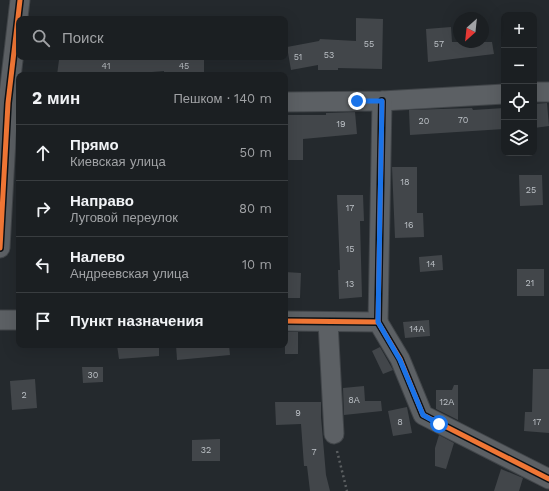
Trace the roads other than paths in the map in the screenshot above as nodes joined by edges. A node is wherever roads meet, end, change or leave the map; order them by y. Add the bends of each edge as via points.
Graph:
1 (20, 0) edge
2 (18, 16) edge
3 (16, 37) edge
4 (537, 92) edge
5 (549, 92) edge
6 (501, 94) edge
7 (382, 101) junction
8 (288, 102) edge
9 (9, 103) edge
10 (0, 248) edge
11 (0, 320) edge
12 (16, 320) edge
13 (288, 321) edge
14 (328, 322) junction
15 (378, 322) junction
16 (334, 434) road end
17 (549, 479) edge

1 - 2 street
3 - 9 street
4 - 5 street
6 - 7 street
7 - 8 street
7 - 15 street
9 - 10 street
11 - 12 street
13 - 14 street
14 - 15 street
14 - 16 street
15 - 17 street via 400,360 423,415

